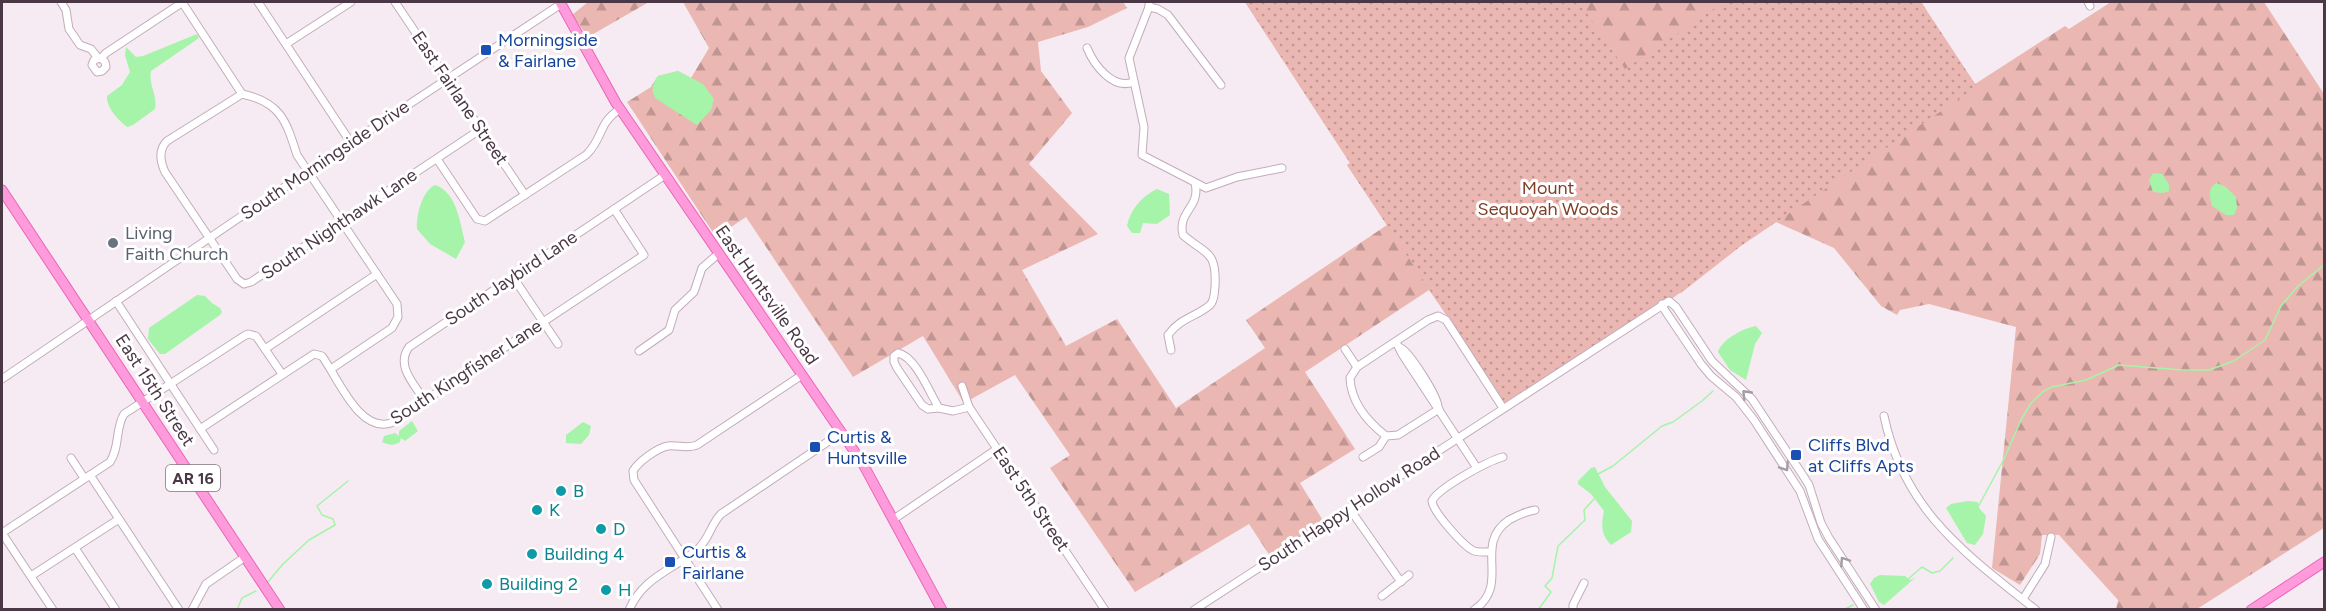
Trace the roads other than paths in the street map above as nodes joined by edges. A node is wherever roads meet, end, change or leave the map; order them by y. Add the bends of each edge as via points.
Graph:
1 (61, 2) edge
2 (183, 2) edge
3 (258, 2) edge
4 (351, 2) edge
5 (395, 2) edge
6 (561, 3) edge
7 (1149, 4) edge
8 (286, 44) junction
9 (1088, 48) dead end
10 (448, 78) junction
11 (1133, 82) junction
12 (1221, 85) dead end
13 (242, 94) junction
14 (620, 109) junction
15 (482, 129) junction
16 (351, 143) junction
17 (437, 159) junction
18 (1282, 168) dead end
19 (308, 171) junction
20 (665, 175) junction
21 (1195, 183) junction
22 (2, 190) edge
23 (525, 195) junction
24 (614, 210) junction
25 (342, 222) junction
26 (209, 238) junction
27 (718, 254) junction
28 (377, 274) junction
29 (513, 277) junction
30 (116, 301) junction
31 (1662, 304) junction
32 (89, 319) junction
33 (544, 322) junction
34 (558, 344) dead end
35 (1398, 345) junction
36 (266, 349) junction
37 (1345, 349) dead end
38 (1171, 350) dead end
39 (639, 351) dead end
40 (1712, 361) junction
41 (1357, 367) junction
42 (1704, 367) junction
43 (331, 369) junction
44 (282, 374) junction
45 (802, 375) junction
46 (2, 379) edge
47 (170, 384) junction
48 (962, 386) dead end
49 (143, 401) junction
50 (425, 401) junction
51 (969, 407) junction
52 (939, 408) junction
53 (1503, 408) junction
54 (1439, 409) junction
55 (1884, 416) dead end
56 (200, 429) junction
57 (842, 432) junction
58 (1386, 436) junction
59 (1458, 437) junction
60 (997, 449) junction
61 (214, 450) dead end
62 (1363, 457) dead end
63 (1503, 457) dead end
64 (71, 458) dead end
65 (1477, 468) junction
66 (87, 477) junction
67 (1349, 508) junction
68 (1535, 510) dead end
69 (119, 519) junction
70 (894, 519) junction
71 (2051, 537) dead end
72 (75, 548) junction
73 (1491, 552) junction
74 (245, 556) junction
75 (685, 558) junction
76 (2325, 562) edge
77 (1409, 575) dead end
78 (31, 576) junction
79 (1401, 582) junction
80 (1584, 583) dead end
81 (1382, 596) dead end
82 (2023, 599) junction
83 (1206, 602) junction
84 (53, 609) edge
85 (116, 609) edge
86 (179, 609) edge
87 (192, 609) edge
88 (280, 609) edge
89 (629, 609) edge
90 (718, 609) edge
91 (942, 609) edge
92 (1105, 609) edge
93 (1194, 609) edge
94 (1210, 609) edge
95 (1474, 609) edge
96 (1574, 609) edge
97 (1864, 609) edge
98 (1876, 609) edge
99 (2036, 609) edge
100 (2251, 609) edge

1 - 2 street via 69,29 80,45 100,58
2 - 13 street
3 - 8 street
4 - 8 street
5 - 10 street, East Fairlane Street
6 - 10 street, South Morningside Drive
6 - 14 main road, East Huntsville Road
7 - 11 street via 1129,58
7 - 12 street via 1168,15
8 - 16 street
9 - 11 street via 1092,59 1112,80 1127,85
10 - 15 street, East Fairlane Street
10 - 16 street, South Morningside Drive
11 - 21 street via 1144,127 1142,155
13 - 19 street via 264,100 275,108
13 - 26 street via 167,141 162,150 163,167
14 - 20 main road, East Huntsville Road
14 - 23 street via 603,123 594,148
15 - 17 street, South Nighthawk Lane
15 - 23 street, East Fairlane Street
16 - 19 street, South Morningside Drive
17 - 23 street via 481,220 490,219
17 - 25 street, South Nighthawk Lane
18 - 21 street via 1206,188
19 - 25 street
19 - 26 street, South Morningside Drive
20 - 24 street, South Jaybird Lane
20 - 27 main road, East Huntsville Road
21 - 38 street via 1196,199 1181,229 1213,262 1214,297 1210,305 1174,327 1168,335
22 - 32 main road, East 15th Street / AR 16
24 - 29 street, South Jaybird Lane
24 - 33 street, South Kingfisher Lane via 644,255
25 - 26 street, South Nighthawk Lane via 248,284 237,279
25 - 28 street
26 - 30 street, South Morningside Drive
27 - 39 street via 702,268 694,292 675,310 669,330
27 - 45 main road, East Huntsville Road
28 - 36 street
28 - 43 street via 396,304 396,323
29 - 33 street
29 - 50 street, South Jaybird Lane via 406,350 404,368
30 - 32 street, South Morningside Drive
30 - 47 street
31 - 40 street via 1669,302 1676,307
31 - 42 street
31 - 53 street, South Happy Hollow Road
32 - 46 street, South Morningside Drive
32 - 49 main road, East 15th Street / AR 16
33 - 34 street
33 - 50 street, South Kingfisher Lane
35 - 41 street
35 - 53 street via 1428,320 1438,316 1446,320
35 - 54 street
36 - 44 street
36 - 47 street via 256,336 248,334
37 - 41 street
40 - 42 street
98 -> 40 street via 1829,538 1802,474 1752,399
41 - 58 street via 1350,378 1352,392 1368,420
42 -> 97 street via 1745,407 1800,491 1818,539
43 - 44 street, South Kingfisher Lane via 322,356 314,354
43 - 50 street, South Kingfisher Lane via 359,413 372,423 391,423
44 - 56 street, South Kingfisher Lane
45 - 57 main road, East Huntsville Road
45 - 75 street via 697,445 662,448 633,471 634,480
47 - 49 street
47 - 56 street
48 - 51 street, East 5th Street
49 - 66 street via 124,414 116,453 110,462
49 - 74 main road, East 15th Street / AR 16
51 - 52 street via 953,411
51 - 60 street, East 5th Street
52 - 52 street via 922,405 897,368 894,356 905,354 912,362
53 - 59 street, South Happy Hollow Road
54 - 58 street via 1398,435
54 - 59 street
55 - 82 street via 1899,464 1927,512 1958,547
56 - 61 street
57 - 70 main road, East Huntsville Road
57 - 75 street via 721,514 704,543
58 - 62 street via 1379,447
59 - 65 street
59 - 67 street, South Happy Hollow Road
60 - 70 street
60 - 92 street, East 5th Street
63 - 65 street
64 - 66 street
65 - 73 street via 1437,494 1432,506 1466,545 1477,552
66 - 69 street
66 - 78 street via 2,533
67 - 79 street
67 - 83 street, South Happy Hollow Road
68 - 73 street via 1522,512 1501,526 1492,540
69 - 72 street
69 - 86 street
70 - 91 main road, East Huntsville Road
71 - 82 street via 2045,564
72 - 78 street
72 - 85 street
73 - 95 street via 1491,590 1485,602
74 - 87 street via 206,584
74 - 88 main road, East 15th Street / AR 16
75 - 89 street via 641,589
75 - 90 street
76 - 100 main road
77 - 79 street
78 - 84 street
79 - 81 street
80 - 96 street
82 - 99 street
83 - 93 street, South Happy Hollow Road
83 - 94 street

